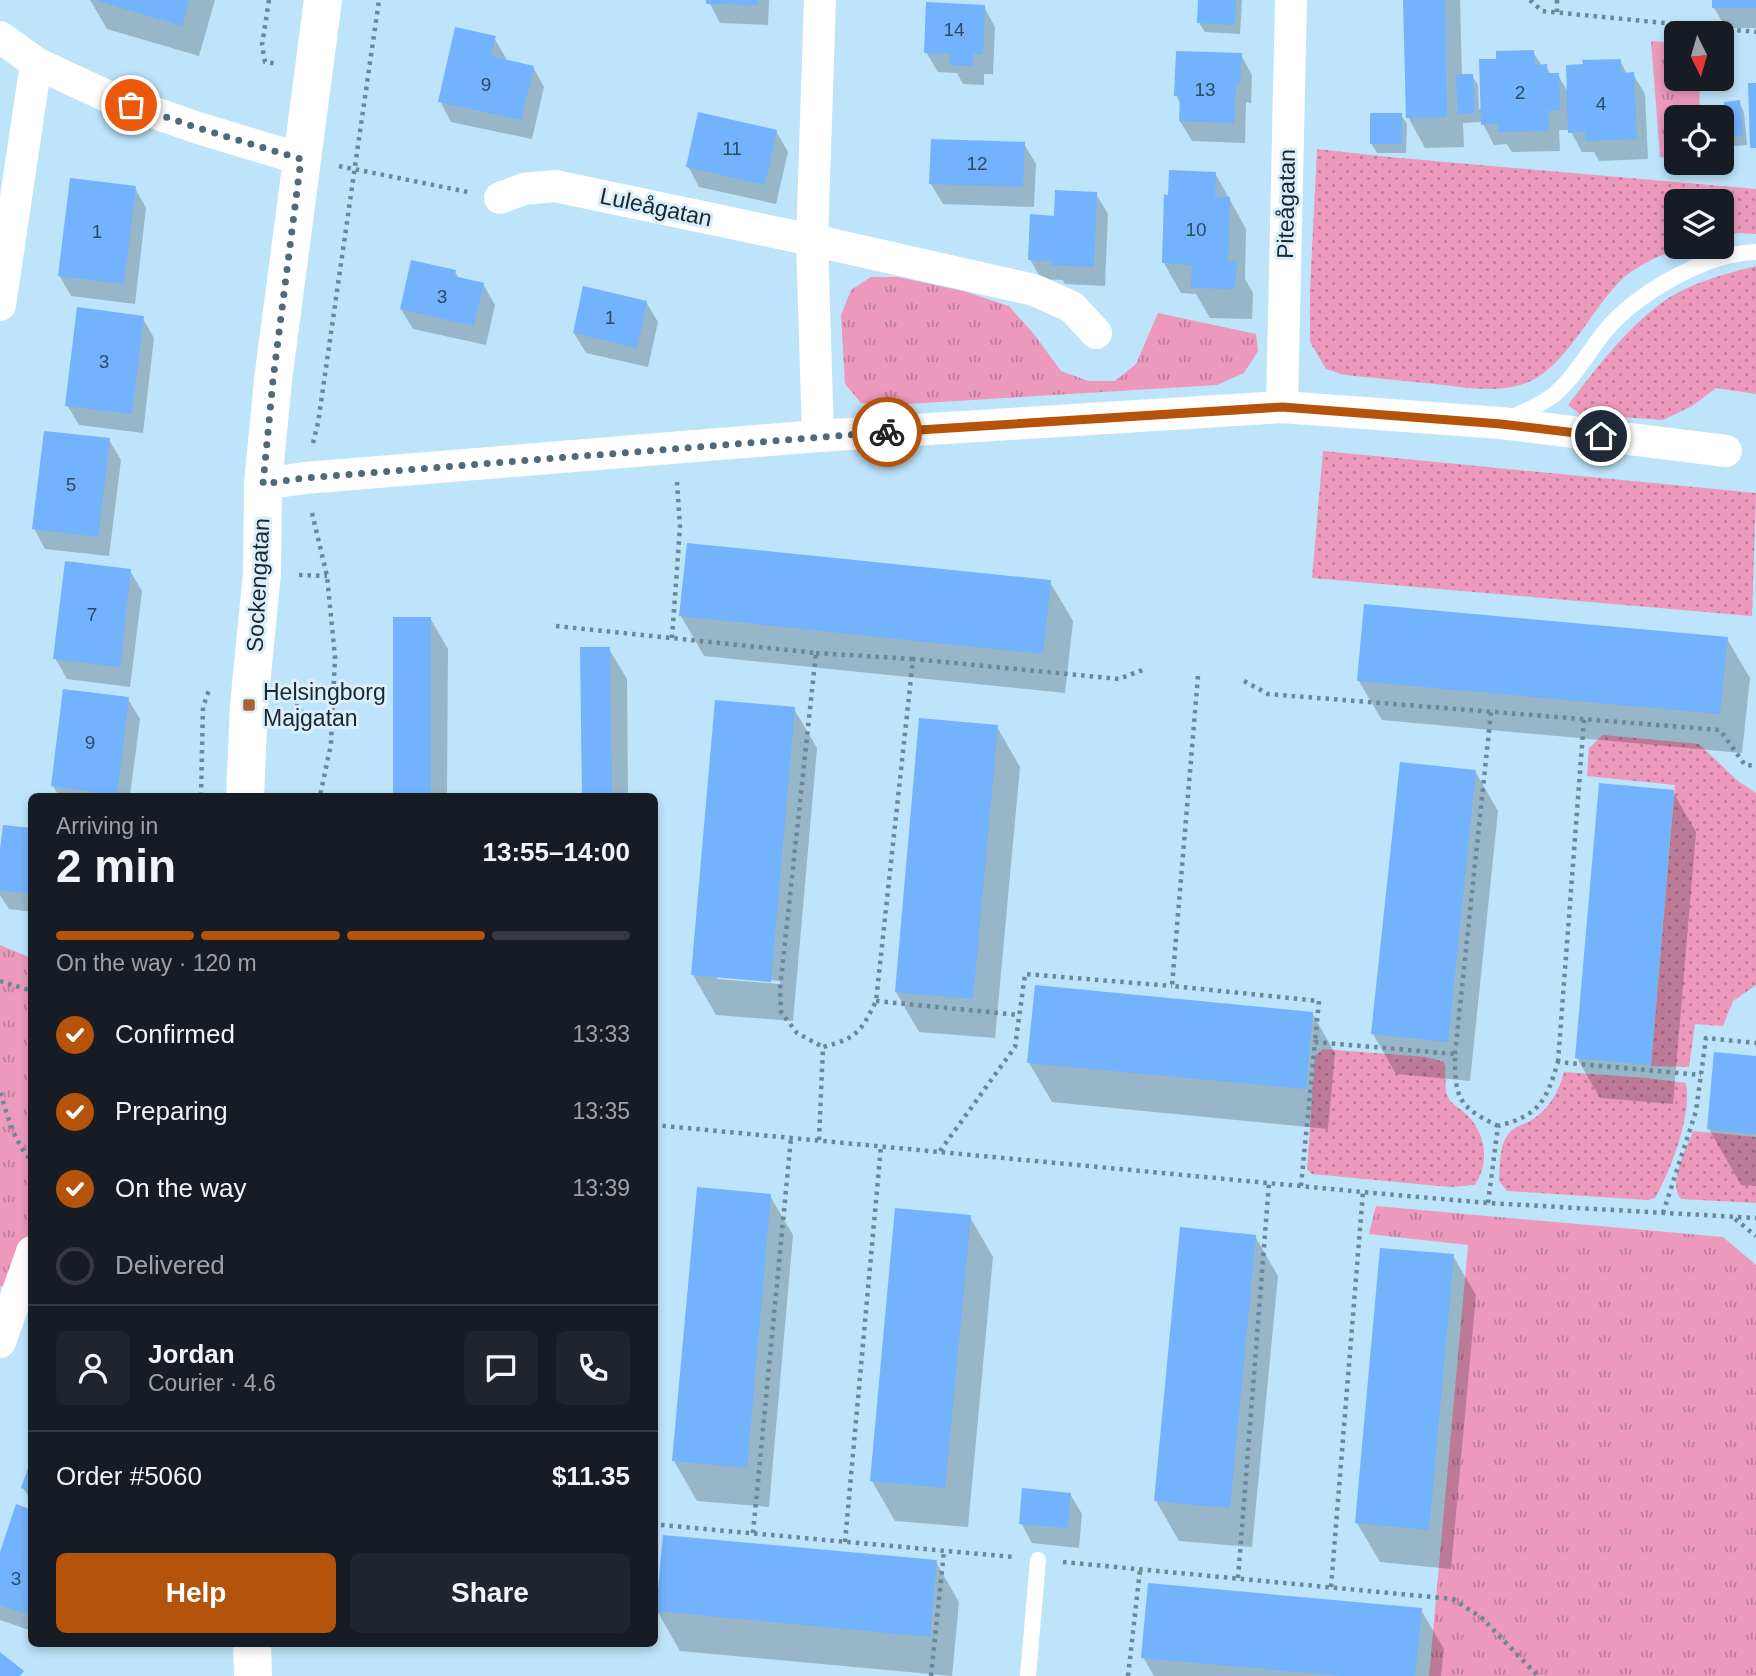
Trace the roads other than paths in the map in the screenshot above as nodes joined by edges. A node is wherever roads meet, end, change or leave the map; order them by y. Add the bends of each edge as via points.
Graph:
1 (323, 0) edge
2 (820, 0) edge
3 (1291, 0) edge
4 (0, 37) edge
5 (36, 63) junction
6 (301, 159) junction
7 (500, 198) road end
8 (813, 240) junction
9 (1756, 253) edge
10 (0, 305) edge
11 (1096, 334) dead end
12 (1282, 407) junction
13 (1501, 424) junction
14 (818, 436) junction
15 (1727, 451) dead end
16 (263, 484) junction
17 (245, 793) edge
18 (28, 1263) edge
19 (0, 1342) edge
20 (1038, 1560) dead end
21 (252, 1647) edge
22 (253, 1676) edge
23 (1028, 1676) edge

1 - 6 street, Sockengatan
2 - 8 street
3 - 12 street, Piteågatan
4 - 5 street
5 - 6 street via 109,97
5 - 10 street
6 - 16 street, Sockengatan
7 - 8 street, Luleågatan via 524,189 555,186
8 - 11 street, Luleågatan via 1034,290 1072,307
8 - 14 street
9 - 13 lane via 1695,268 1644,296 1603,334 1583,365 1552,396
12 - 13 street
12 - 14 street
13 - 15 street
14 - 16 street
16 - 17 street, Sockengatan via 262,573
18 - 19 street
20 - 23 lane
21 - 22 street

